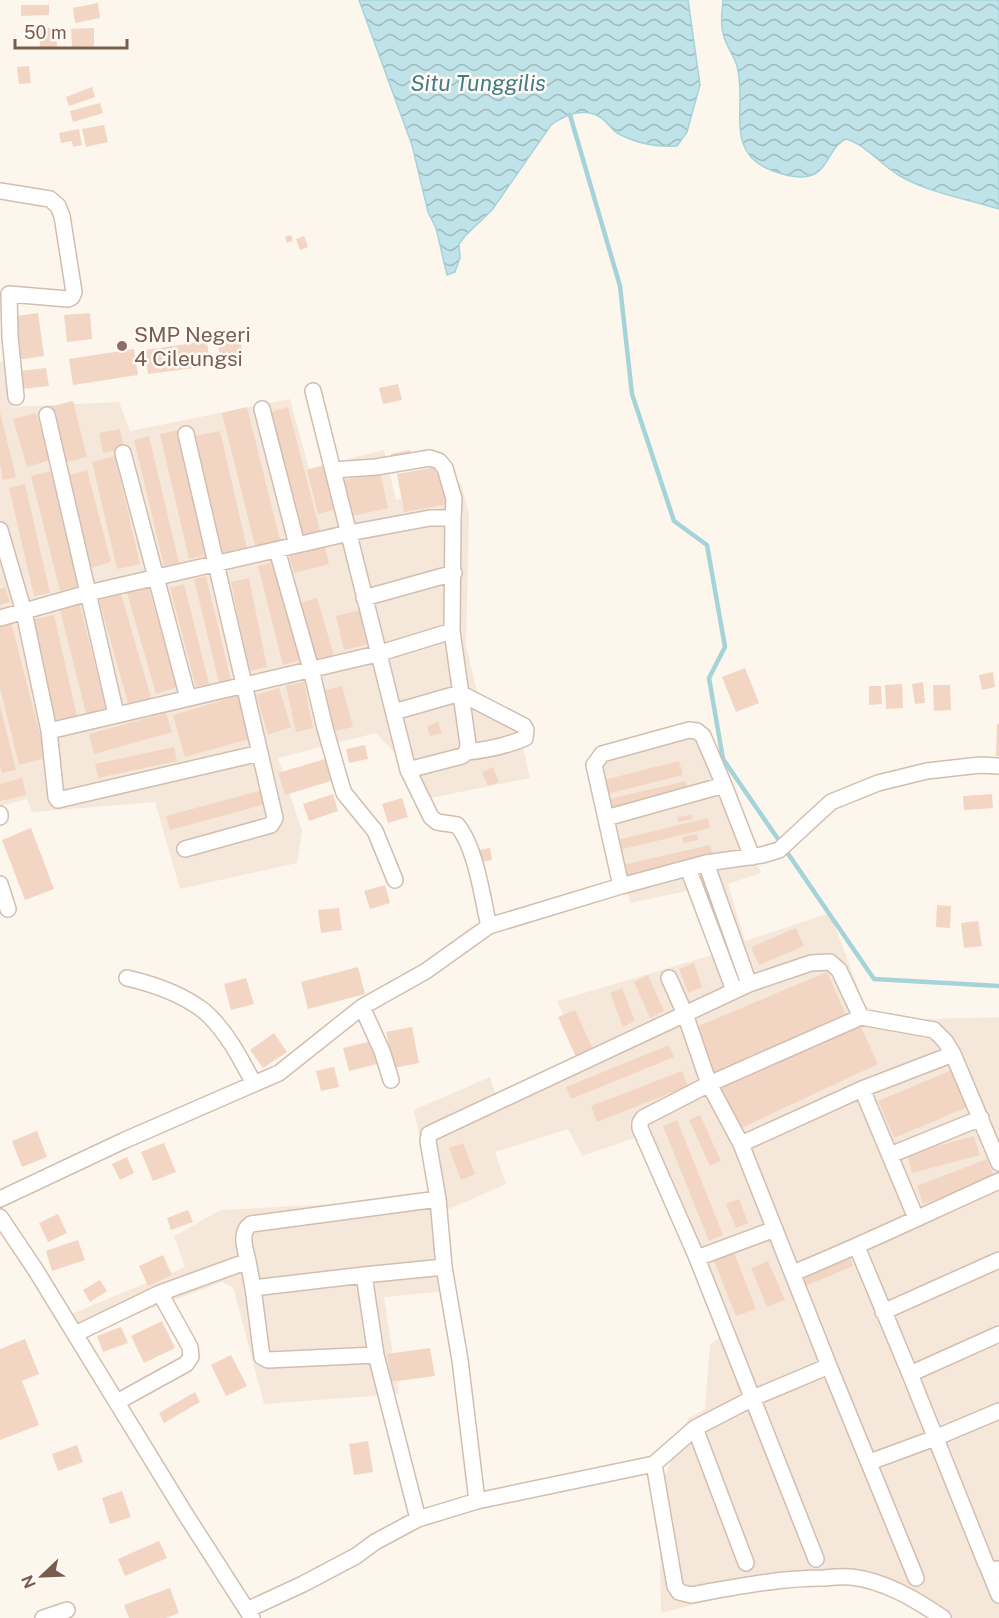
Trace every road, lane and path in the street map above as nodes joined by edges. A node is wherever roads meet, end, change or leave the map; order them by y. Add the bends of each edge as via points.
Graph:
1 (0, 191) edge
2 (4, 293) edge
3 (313, 391) dead end
4 (16, 397) dead end
5 (262, 409) dead end
6 (47, 415) dead end
7 (186, 434) dead end
8 (123, 453) dead end
9 (333, 471) junction
10 (453, 518) junction
11 (0, 530) edge
12 (348, 533) junction
13 (297, 545) junction
14 (277, 550) junction
15 (216, 564) junction
16 (454, 573) junction
17 (155, 578) junction
18 (88, 593) junction
19 (364, 598) junction
20 (24, 612) junction
21 (0, 618) edge
22 (452, 631) junction
23 (377, 654) junction
24 (311, 669) junction
25 (244, 684) junction
26 (460, 693) junction
27 (188, 698) junction
28 (394, 712) junction
29 (116, 714) junction
30 (49, 731) junction
31 (467, 752) junction
32 (260, 753) junction
33 (999, 766) edge
34 (408, 770) junction
35 (724, 785) junction
36 (606, 818) junction
37 (185, 849) dead end
38 (752, 857) junction
39 (706, 863) junction
40 (688, 868) junction
41 (395, 880) dead end
42 (0, 884) edge
43 (621, 886) junction
44 (8, 909) dead end
45 (489, 926) junction
46 (127, 978) dead end
47 (669, 978) dead end
48 (742, 987) junction
49 (362, 1007) junction
50 (685, 1014) junction
51 (861, 1017) junction
52 (953, 1054) junction
53 (391, 1080) dead end
54 (254, 1084) junction
55 (709, 1084) junction
56 (862, 1089) junction
57 (981, 1118) junction
58 (741, 1144) junction
59 (890, 1155) junction
60 (999, 1163) edge
61 (999, 1181) edge
62 (0, 1199) edge
63 (438, 1199) junction
64 (0, 1217) edge
65 (916, 1218) junction
66 (775, 1229) junction
67 (857, 1247) junction
68 (697, 1258) junction
69 (999, 1260) edge
70 (248, 1261) junction
71 (444, 1267) junction
72 (792, 1273) junction
73 (364, 1275) junction
74 (253, 1288) junction
75 (160, 1293) junction
76 (883, 1312) junction
77 (75, 1334) junction
78 (999, 1334) edge
79 (376, 1355) junction
80 (829, 1366) junction
81 (910, 1374) junction
82 (753, 1398) junction
83 (117, 1402) junction
84 (998, 1413) edge
85 (695, 1428) junction
86 (935, 1438) junction
87 (870, 1462) junction
88 (654, 1464) junction
89 (477, 1501) junction
90 (418, 1519) junction
91 (816, 1559) dead end
92 (746, 1563) dead end
93 (993, 1568) edge
94 (916, 1578) dead end
95 (999, 1595) edge
96 (67, 1610) dead end
97 (249, 1614) edge
98 (44, 1618) edge
99 (943, 1618) edge

1 - 2 street via 50,198 58,206 74,292 68,299
2 - 4 street
3 - 9 street
5 - 13 street
6 - 18 street
7 - 15 street
8 - 17 street
9 - 10 street via 430,458 439,461 446,468 454,499
9 - 12 street
10 - 12 street via 430,518
10 - 16 street
11 - 20 street
12 - 13 street
12 - 19 street
13 - 14 street
14 - 15 street
14 - 24 street
15 - 17 street
15 - 25 street
16 - 19 street
16 - 22 street
17 - 18 street
17 - 27 street
18 - 20 street
18 - 29 street
19 - 23 street
20 - 21 street
20 - 30 street
22 - 23 street
22 - 26 street
23 - 24 street
23 - 28 street
24 - 25 street
24 - 41 street via 344,793 375,831
25 - 27 street
25 - 32 street
26 - 28 street
26 - 31 street
26 - 31 street via 524,726 527,734 508,744
27 - 29 street
28 - 34 street
29 - 30 street
30 - 32 street via 58,800
31 - 34 street
32 - 37 street via 274,818 272,825
33 - 38 street via 927,771 878,783 831,802 779,850
34 - 45 street via 431,817 462,830 474,861
35 - 36 street
35 - 36 street via 703,736 697,731 602,754 594,765
35 - 38 street
36 - 43 street
38 - 39 street
39 - 40 street
39 - 48 street
40 - 43 street
40 - 48 street
42 - 44 street
43 - 45 street
45 - 49 street via 426,971
46 - 54 street via 162,989 204,1012 238,1053
47 - 50 street
48 - 50 street
48 - 51 street via 812,963 830,962 839,970
49 - 53 street
49 - 54 street via 279,1073
50 - 55 street
50 - 63 street via 429,1134
51 - 52 street via 934,1030
51 - 55 street
52 - 56 street
52 - 57 street
54 - 62 street
55 - 58 street
55 - 68 street via 640,1123
56 - 58 street
56 - 59 street
57 - 59 street
57 - 60 street
58 - 66 street
59 - 65 street
61 - 65 street
63 - 70 street via 251,1224 243,1234
63 - 71 street
64 - 77 street
65 - 67 street
66 - 68 street
66 - 72 street
67 - 72 street
67 - 76 street
68 - 82 street
69 - 76 street
70 - 74 street
70 - 75 street
71 - 73 street
71 - 89 street
72 - 80 street
73 - 74 street
73 - 79 street
74 - 79 street via 262,1357 268,1360
75 - 77 street
75 - 83 street via 190,1347 191,1358
76 - 81 street
77 - 83 street
78 - 81 street
79 - 90 street
80 - 82 street
80 - 87 street
81 - 86 street
82 - 85 street
82 - 91 street
83 - 97 street
84 - 86 street
85 - 88 street
85 - 92 street
86 - 87 street
86 - 93 street
87 - 94 street
88 - 89 street
88 - 99 street via 679,1592 691,1595 779,1580 850,1576 911,1596
89 - 90 street
90 - 97 street
93 - 95 street
96 - 98 street

